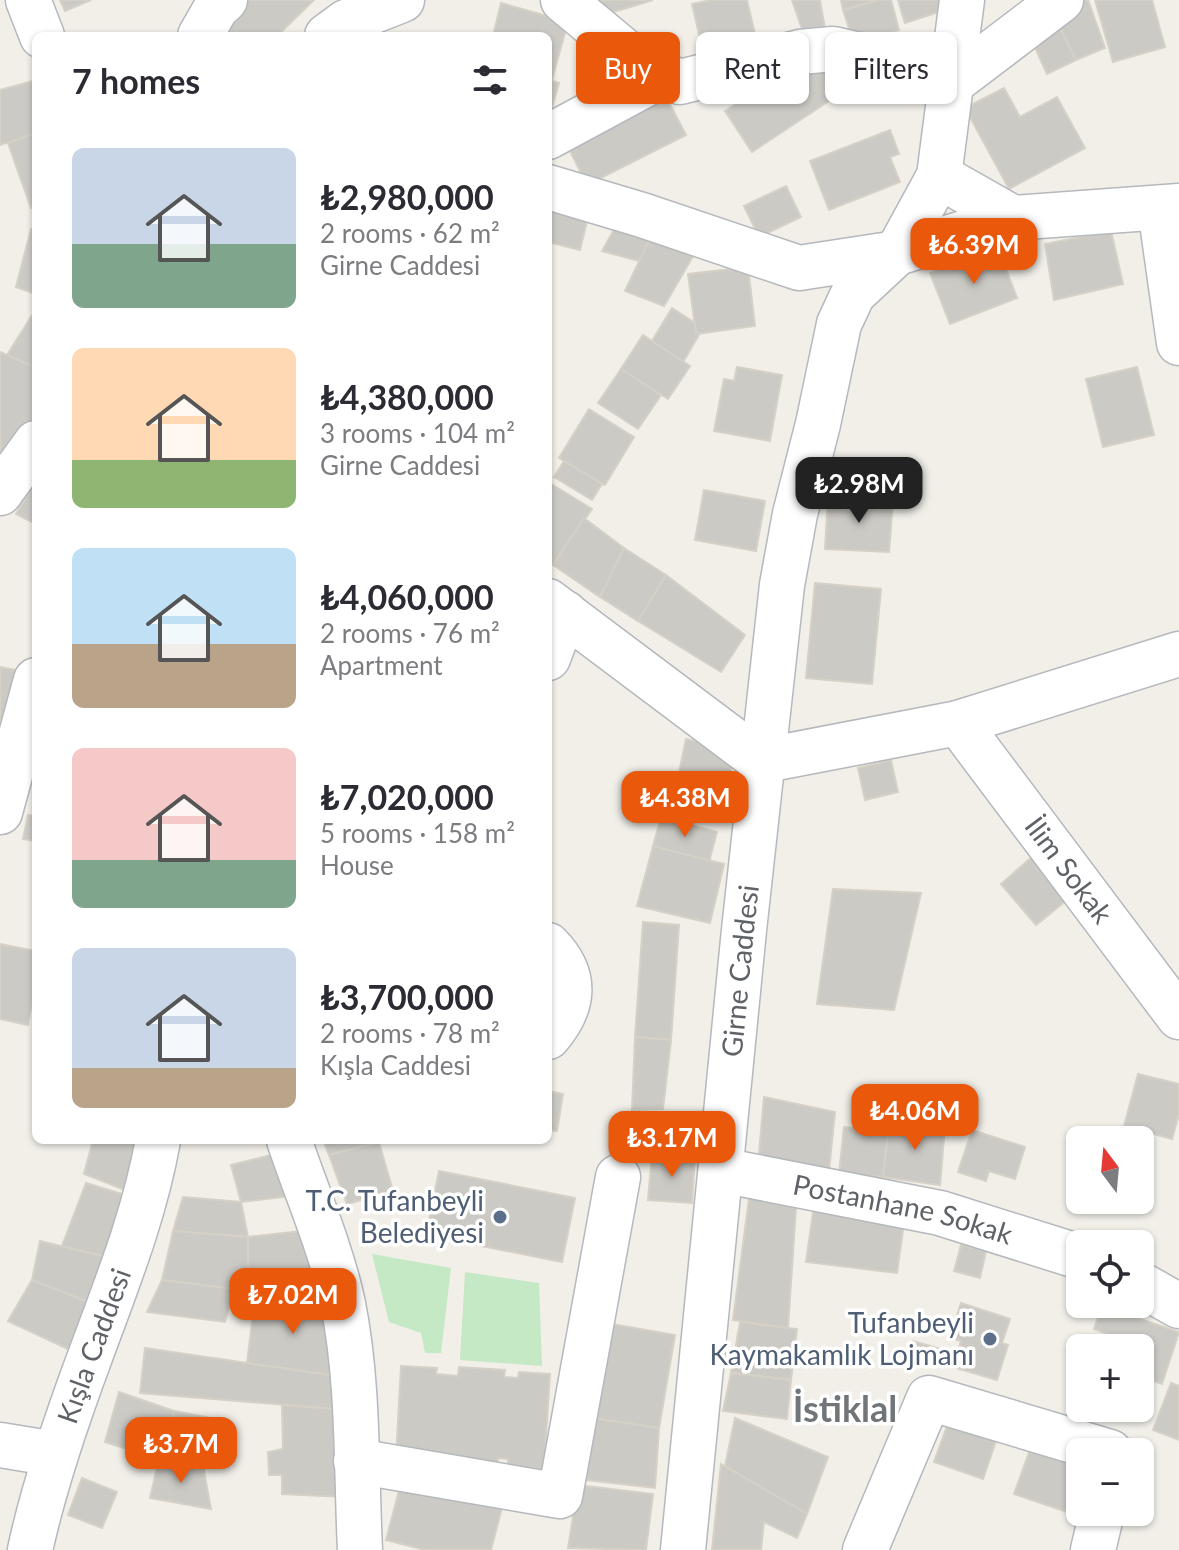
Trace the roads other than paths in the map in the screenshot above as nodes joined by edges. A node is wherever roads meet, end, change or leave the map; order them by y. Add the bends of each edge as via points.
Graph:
1 (225, 0) edge
2 (402, 0) edge
3 (563, 0) edge
4 (962, 0) edge
5 (1061, 0) edge
6 (202, 32) edge
7 (332, 32) edge
8 (601, 32) edge
9 (957, 46) edge
10 (825, 50) edge
11 (957, 79) edge
12 (680, 82) edge
13 (609, 104) edge
14 (950, 104) edge
15 (552, 135) edge
16 (939, 176) junction
17 (552, 188) edge
18 (1169, 207) edge
19 (1013, 218) junction
20 (897, 253) junction
21 (1179, 343) edge
22 (556, 607) edge
23 (552, 632) edge
24 (1179, 654) edge
25 (32, 695) edge
26 (958, 723) junction
27 (761, 761) junction
28 (0, 812) edge
29 (552, 950) edge
30 (1179, 1017) edge
31 (552, 1032) edge
32 (157, 1144) edge
33 (290, 1144) edge
34 (721, 1170) junction
35 (618, 1177) dead end
36 (1066, 1253) edge
37 (1154, 1292) edge
38 (1179, 1306) edge
39 (1066, 1439) edge
40 (0, 1445) edge
41 (55, 1454) junction
42 (356, 1461) junction
43 (1099, 1526) edge
44 (30, 1550) edge
45 (360, 1550) edge
46 (683, 1550) edge
47 (865, 1550) edge
48 (1093, 1550) edge

1 - 6 street
2 - 7 street
3 - 8 street
4 - 9 street, Girne Caddesi
5 - 11 street
10 - 12 street
13 - 15 street
14 - 16 street, Girne Caddesi
16 - 19 street
16 - 20 street, Girne Caddesi
17 - 20 street via 799,268
18 - 19 street
18 - 21 street
19 - 20 street
20 - 27 street, Girne Caddesi via 853,294 839,324 782,585
22 - 23 street
22 - 27 street
24 - 26 street
25 - 28 street
26 - 27 street
26 - 30 street, İlim Sokak
27 - 34 street, Girne Caddesi
29 - 31 street via 563,962 569,1002
32 - 41 street, Kışla Caddesi via 124,1269
33 - 42 street via 343,1304
34 - 36 street, Postanhane Sokak via 940,1213
34 - 46 street, Girne Caddesi
35 - 42 street via 560,1496
37 - 38 street
39 - 47 street via 929,1398
40 - 41 street
41 - 44 street, Kışla Caddesi
42 - 45 street
43 - 48 street

